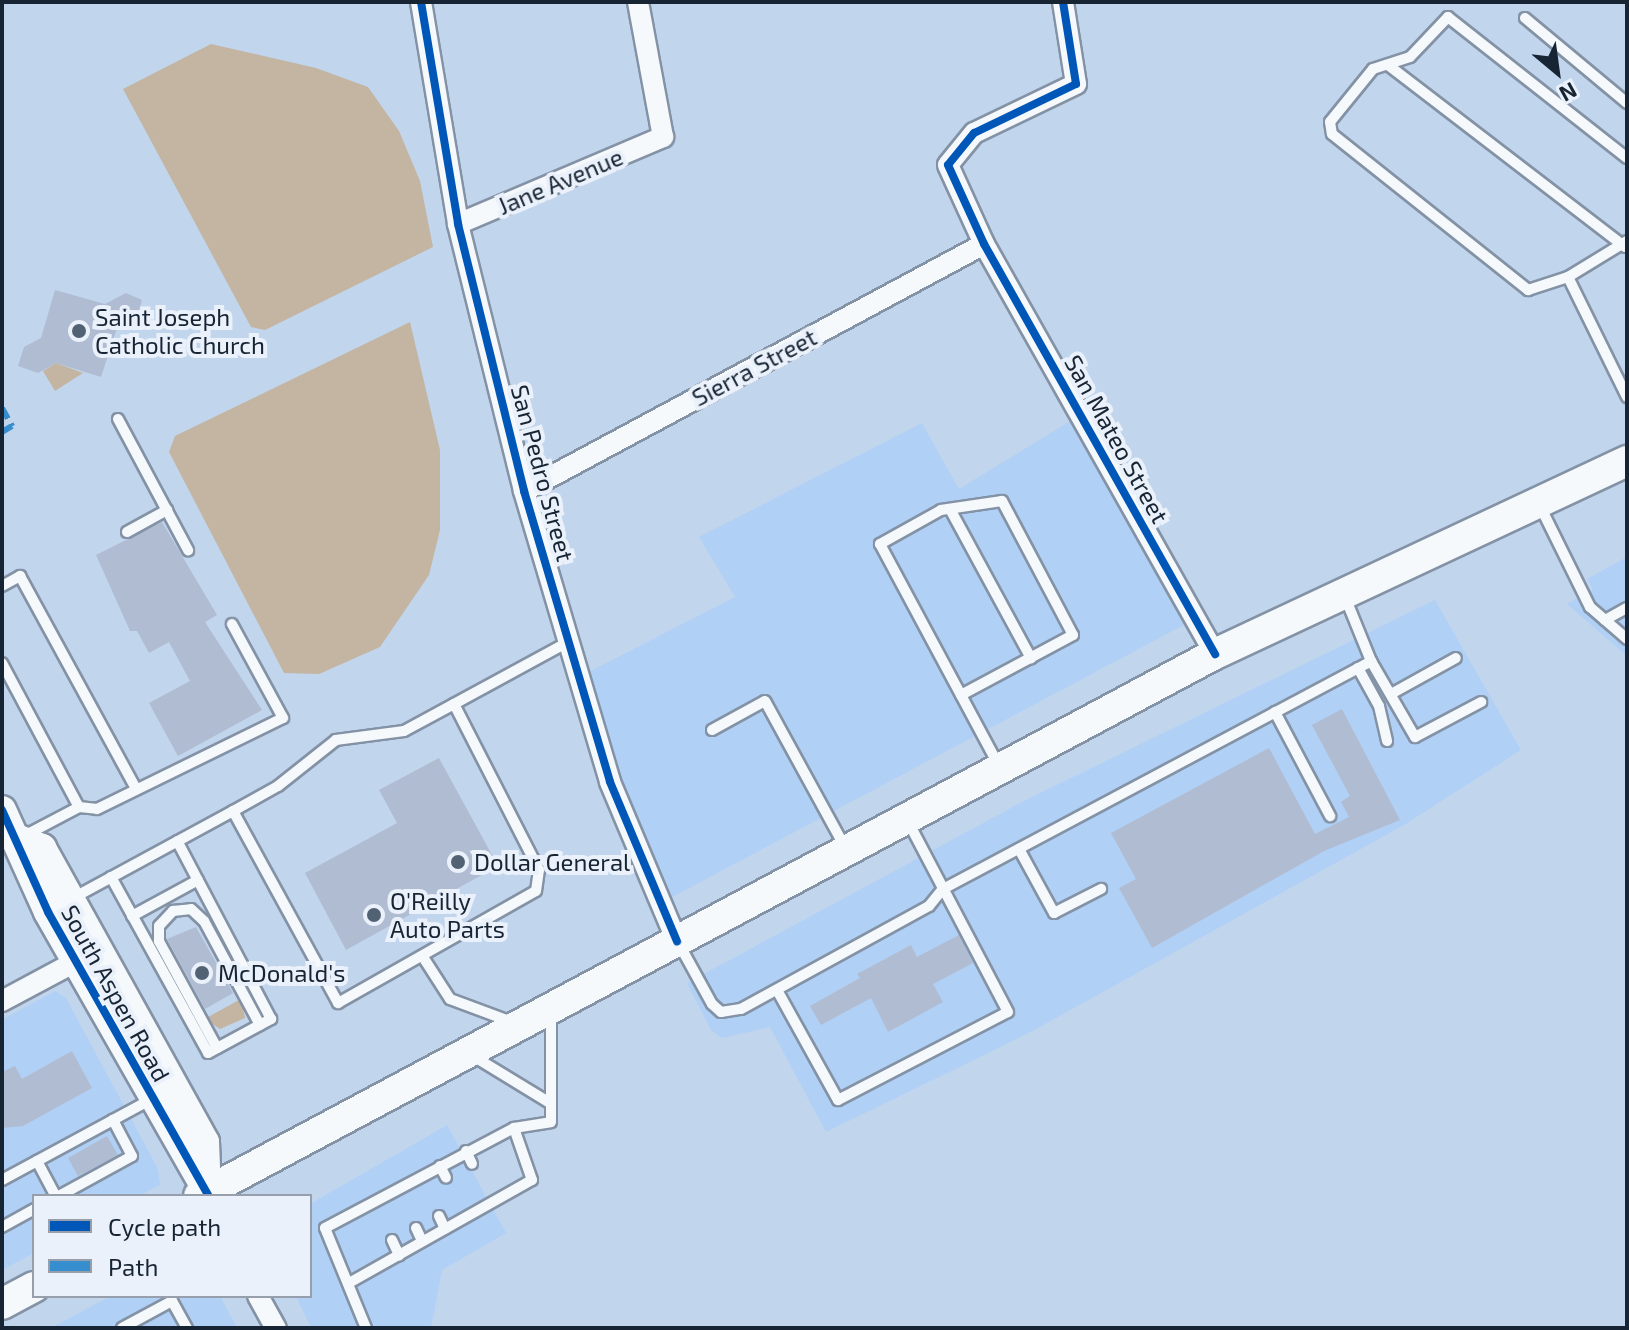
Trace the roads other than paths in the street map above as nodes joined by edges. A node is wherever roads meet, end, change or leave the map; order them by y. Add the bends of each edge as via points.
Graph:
1 (421, 2) edge
2 (638, 2) edge
3 (1063, 2) edge
4 (1525, 18) dead end
5 (1388, 65) junction
6 (1627, 103) edge
7 (1627, 158) edge
8 (458, 224) junction
9 (984, 244) junction
10 (1625, 245) edge
11 (1568, 277) junction
12 (1627, 397) edge
13 (118, 419) dead end
14 (1627, 461) edge
15 (524, 491) junction
16 (1537, 500) junction
17 (950, 509) junction
18 (167, 510) junction
19 (127, 532) dead end
20 (188, 550) dead end
21 (2, 586) edge
22 (1343, 591) junction
23 (1627, 608) edge
24 (1605, 620) junction
25 (232, 624) dead end
26 (1627, 639) edge
27 (568, 642) junction
28 (1215, 654) junction
29 (1031, 658) junction
30 (1456, 658) dead end
31 (1371, 661) junction
32 (2, 663) edge
33 (1358, 668) junction
34 (1391, 694) junction
35 (961, 695) junction
36 (1481, 702) dead end
37 (454, 704) junction
38 (1275, 712) junction
39 (712, 730) dead end
40 (1387, 741) dead end
41 (1000, 768) junction
42 (135, 787) junction
43 (79, 807) junction
44 (2, 810) edge
45 (233, 811) junction
46 (1330, 816) dead end
47 (906, 817) junction
48 (19, 839) junction
49 (177, 841) junction
50 (846, 849) junction
51 (1019, 849) junction
52 (111, 877) junction
53 (198, 880) junction
54 (943, 889) junction
55 (1101, 889) dead end
56 (59, 906) junction
57 (132, 916) junction
58 (677, 941) junction
59 (423, 957) junction
60 (75, 962) junction
61 (777, 990) junction
62 (2, 1001) edge
63 (553, 1008) junction
64 (260, 1025) junction
65 (522, 1025) junction
66 (217, 1048) junction
67 (467, 1053) junction
68 (152, 1099) junction
69 (550, 1103) junction
70 (113, 1120) junction
71 (514, 1128) junction
72 (466, 1151) junction
73 (37, 1161) junction
74 (472, 1164) dead end
75 (440, 1166) junction
76 (419, 1177) junction
77 (446, 1178) dead end
78 (2, 1180) edge
79 (395, 1190) junction
80 (425, 1190) dead end
81 (486, 1190) dead end
82 (56, 1194) edge
83 (61, 1194) edge
84 (205, 1194) edge
85 (374, 1201) junction
86 (492, 1202) junction
87 (401, 1203) dead end
88 (459, 1206) dead end
89 (32, 1210) edge
90 (379, 1213) dead end
91 (439, 1216) dead end
92 (464, 1218) junction
93 (2, 1227) edge
94 (416, 1228) dead end
95 (445, 1229) junction
96 (392, 1240) dead end
97 (422, 1241) junction
98 (399, 1255) junction
99 (349, 1283) junction
100 (32, 1288) edge
101 (259, 1298) edge
102 (2, 1304) edge
103 (124, 1328) edge
104 (187, 1328) edge
105 (276, 1328) edge
106 (366, 1328) edge

1 - 8 street, San Pedro Street
2 - 8 street, Jane Avenue via 663,137
3 - 9 street, San Mateo Street via 1076,84 974,133 948,165
4 - 6 lane
5 - 7 lane via 1410,57 1448,17 1458,19
5 - 10 lane
5 - 11 lane via 1373,69 1330,122 1332,134 1528,290
8 - 15 street, San Pedro Street
9 - 15 street, Sierra Street
9 - 28 street, San Mateo Street
10 - 11 lane
11 - 12 lane
13 - 18 lane
14 - 16 main road
15 - 27 street, San Pedro Street
16 - 22 main road
16 - 24 lane via 1583,595
17 - 29 lane
17 - 29 lane via 1002,501 1073,635
17 - 35 lane via 880,544
18 - 19 lane
18 - 20 lane
21 - 42 lane via 20,576
22 - 28 main road
22 - 31 lane
23 - 24 lane
24 - 26 lane
25 - 42 lane via 283,718
27 - 37 lane
27 - 58 street, San Pedro Street via 610,782
28 - 41 main road
29 - 35 lane
30 - 34 lane
31 - 33 lane
31 - 34 lane
32 - 43 lane
33 - 38 lane
33 - 40 lane via 1379,706
34 - 36 lane via 1415,737
35 - 41 lane
37 - 45 lane via 404,731 336,740 278,786
37 - 59 lane via 540,881 529,899
38 - 46 lane
38 - 51 lane
39 - 50 lane via 765,701
41 - 47 main road
42 - 43 lane via 97,809
43 - 48 lane
44 - 48 street, South Aspen Road
45 - 49 lane
45 - 59 lane via 338,1003
47 - 50 main road
47 - 54 lane
48 - 56 street, South Aspen Road via 20,859
49 - 52 lane
49 - 53 lane
50 - 58 main road
51 - 54 lane
51 - 55 lane via 1054,913
52 - 56 lane
52 - 57 lane
53 - 57 lane
53 - 64 lane via 271,1019
54 - 61 lane via 929,906
54 - 61 lane via 1008,1012 838,1100
56 - 60 street, South Aspen Road
56 - 84 street, South Aspen Road via 205,1142
57 - 66 lane via 208,1053
58 - 61 lane via 721,1012 741,1009
58 - 63 main road
59 - 65 lane via 450,999
60 - 62 street
60 - 68 street, South Aspen Road
63 - 65 main road
63 - 69 lane
64 - 66 lane
64 - 66 lane via 204,921 191,909 173,911 159,926 159,941
65 - 67 main road
67 - 69 lane
67 - 84 main road
68 - 70 lane
68 - 84 street, South Aspen Road
69 - 71 lane via 551,1122
70 - 73 lane
70 - 83 lane via 132,1156
71 - 72 lane
71 - 86 lane via 532,1180
72 - 74 lane
72 - 75 lane
73 - 78 lane
73 - 82 lane
75 - 76 lane
75 - 77 lane
76 - 79 lane
76 - 80 lane
79 - 85 lane
79 - 87 lane
81 - 86 lane
85 - 90 lane
85 - 99 lane via 325,1228
86 - 92 lane
88 - 92 lane
89 - 93 lane
91 - 95 lane
92 - 95 lane
94 - 97 lane
95 - 97 lane
96 - 98 lane
97 - 98 lane
98 - 99 lane
99 - 106 lane
100 - 102 main road
101 - 105 street
103 - 104 lane via 172,1301

